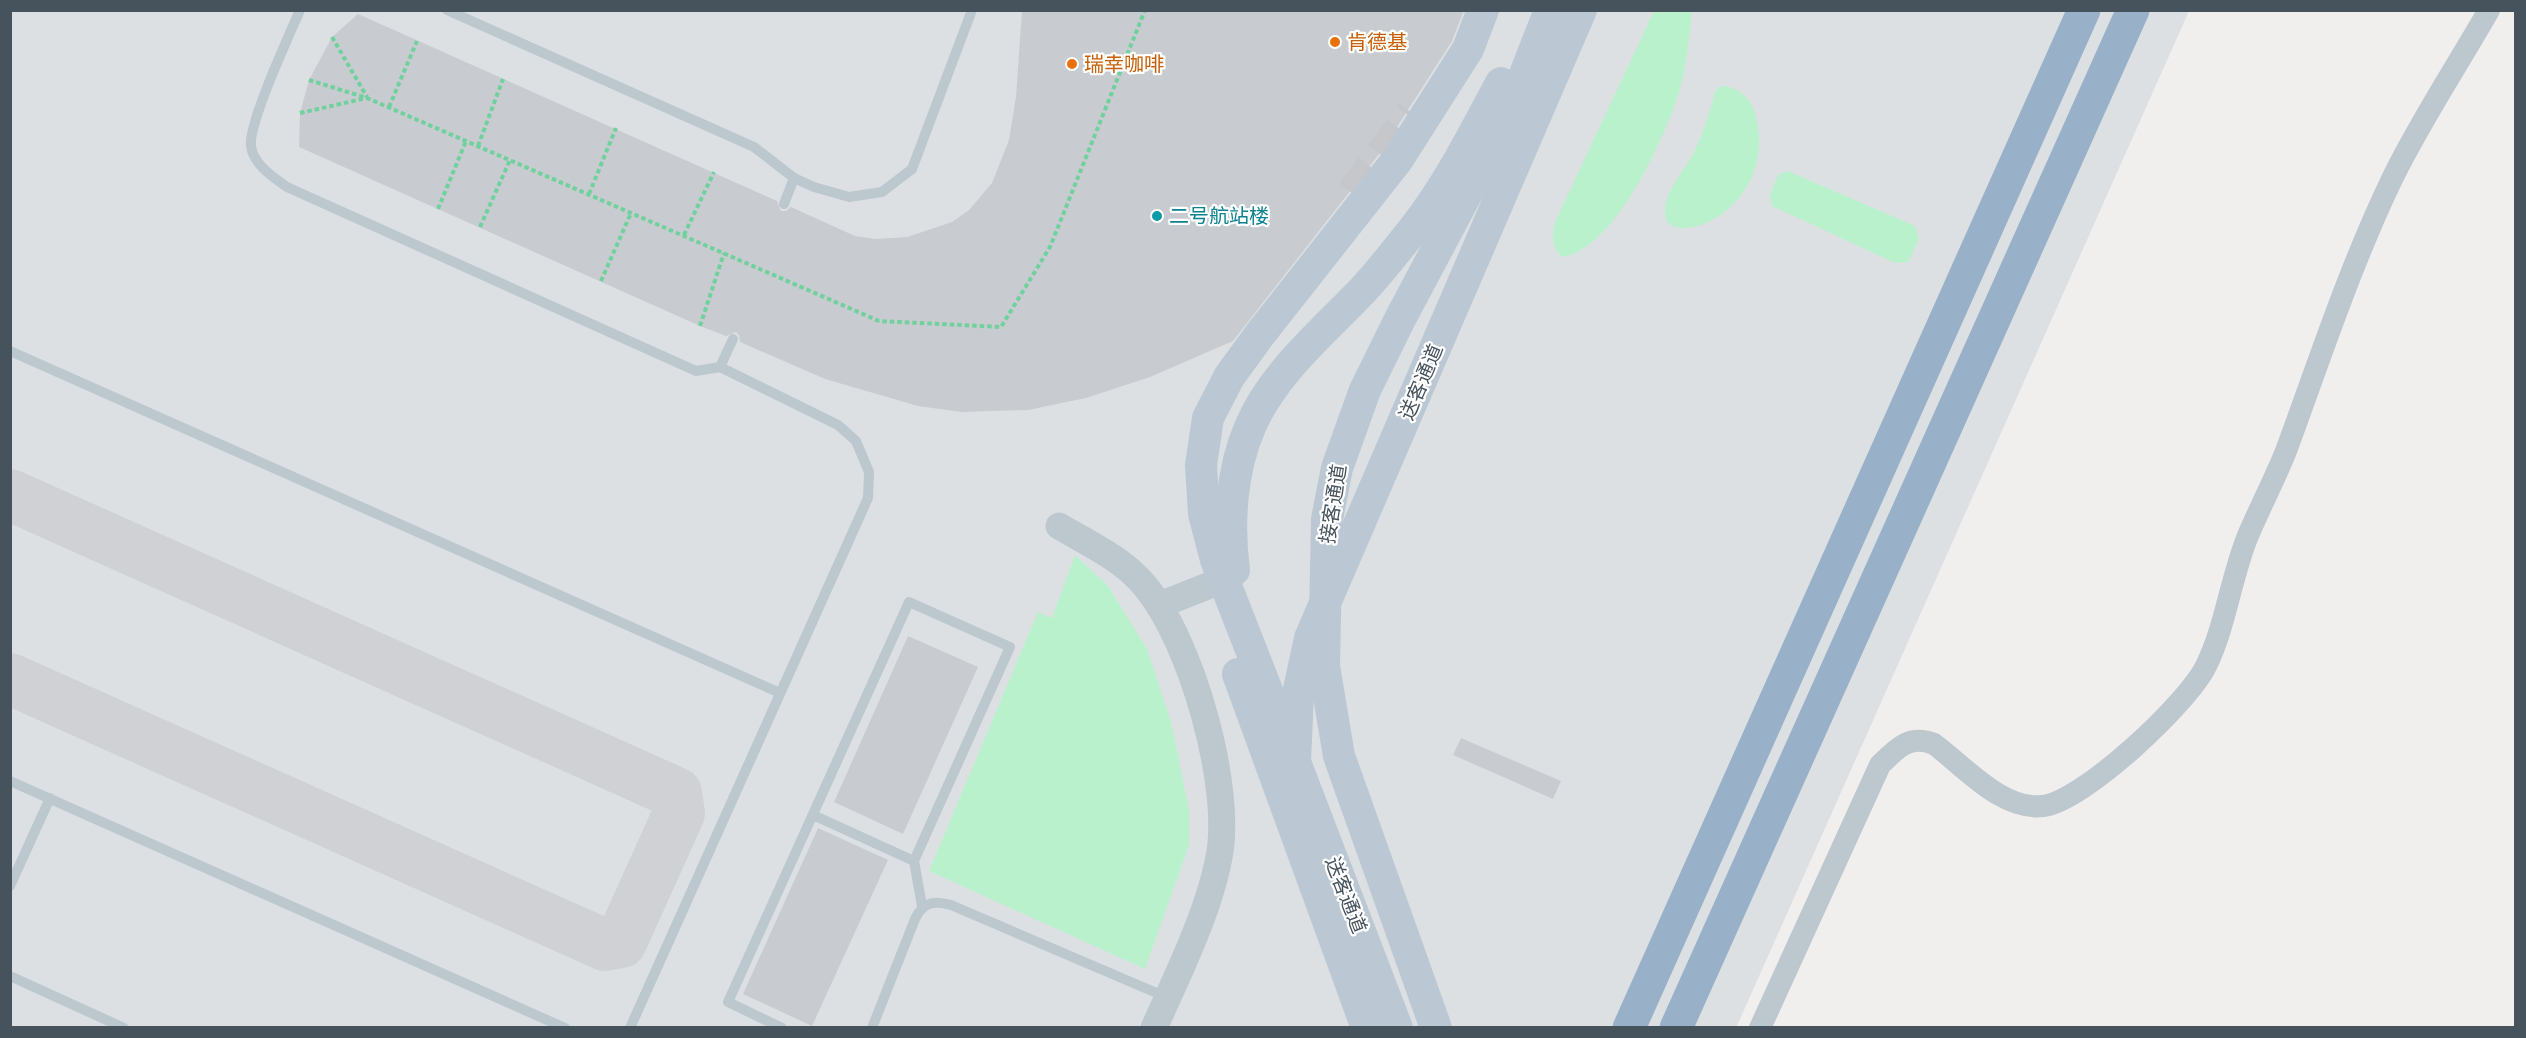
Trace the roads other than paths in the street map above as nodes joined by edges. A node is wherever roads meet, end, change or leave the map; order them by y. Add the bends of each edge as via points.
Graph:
1 (300, 10) edge
2 (447, 10) edge
3 (972, 10) edge
4 (1484, 10) edge
5 (1532, 10) edge
6 (1550, 10) edge
7 (1581, 10) edge
8 (2084, 10) edge
9 (2133, 10) edge
10 (2488, 10) edge
11 (794, 178) junction
12 (784, 204) dead end
13 (1249, 331) dead end
14 (733, 339) dead end
15 (10, 351) edge
16 (720, 367) junction
17 (1059, 526) dead end
18 (1210, 585) junction
19 (1160, 605) junction
20 (1240, 620) junction
21 (780, 693) junction
22 (1295, 762) junction
23 (10, 781) edge
24 (50, 798) junction
25 (813, 815) junction
26 (914, 861) junction
27 (10, 886) edge
28 (922, 906) junction
29 (10, 976) edge
30 (1167, 998) junction
31 (124, 1028) edge
32 (565, 1028) edge
33 (630, 1028) edge
34 (782, 1028) edge
35 (872, 1028) edge
36 (1154, 1028) edge
37 (1367, 1028) edge
38 (1397, 1028) edge
39 (1436, 1028) edge
40 (1629, 1028) edge
41 (1676, 1028) edge
42 (1760, 1028) edge

1 - 16 lane via 256,120 251,146 263,169 287,187 696,371
2 - 11 lane via 754,147
3 - 11 lane via 912,169 882,192 849,197
4 - 20 main road, 送客通道 via 1468,49 1398,159 1261,333 1229,377 1210,412 1201,447 1204,514 1216,561
5 - 20 main road, 送客通道 via 1521,47 1460,160 1414,228 1365,288 1299,355 1250,426 1235,485 1231,529
6 - 39 main road, 接客通道 via 1511,110 1365,390 1337,468 1327,519 1324,666 1339,756
7 - 22 main road, 送客通道 via 1310,638 1298,693
8 - 40 highway
9 - 41 highway
10 - 42 street via 2394,175 2354,263 2284,454 2246,540 2207,664 2193,686 2156,726 2083,789 2065,800 2042,806 2000,795 1923,739 1906,742 1894,750 1880,765
11 - 12 lane
13 - 18 main road via 1207,396 1192,449 1192,484
14 - 16 lane
15 - 21 lane
16 - 21 lane via 838,425 856,441 868,472 868,498
17 - 19 street via 1126,568
18 - 19 street
18 - 37 main road via 1223,631
19 - 30 street via 1184,656 1210,739 1223,816 1214,884
20 - 22 main road, 送客通道
21 - 33 lane
22 - 38 main road, 送客通道
23 - 24 lane
24 - 27 lane
24 - 32 lane
25 - 26 lane
25 - 26 lane via 909,602 1010,646
25 - 34 lane via 728,1002
26 - 28 lane
28 - 30 lane via 951,904
28 - 35 lane
29 - 31 lane
30 - 36 street

